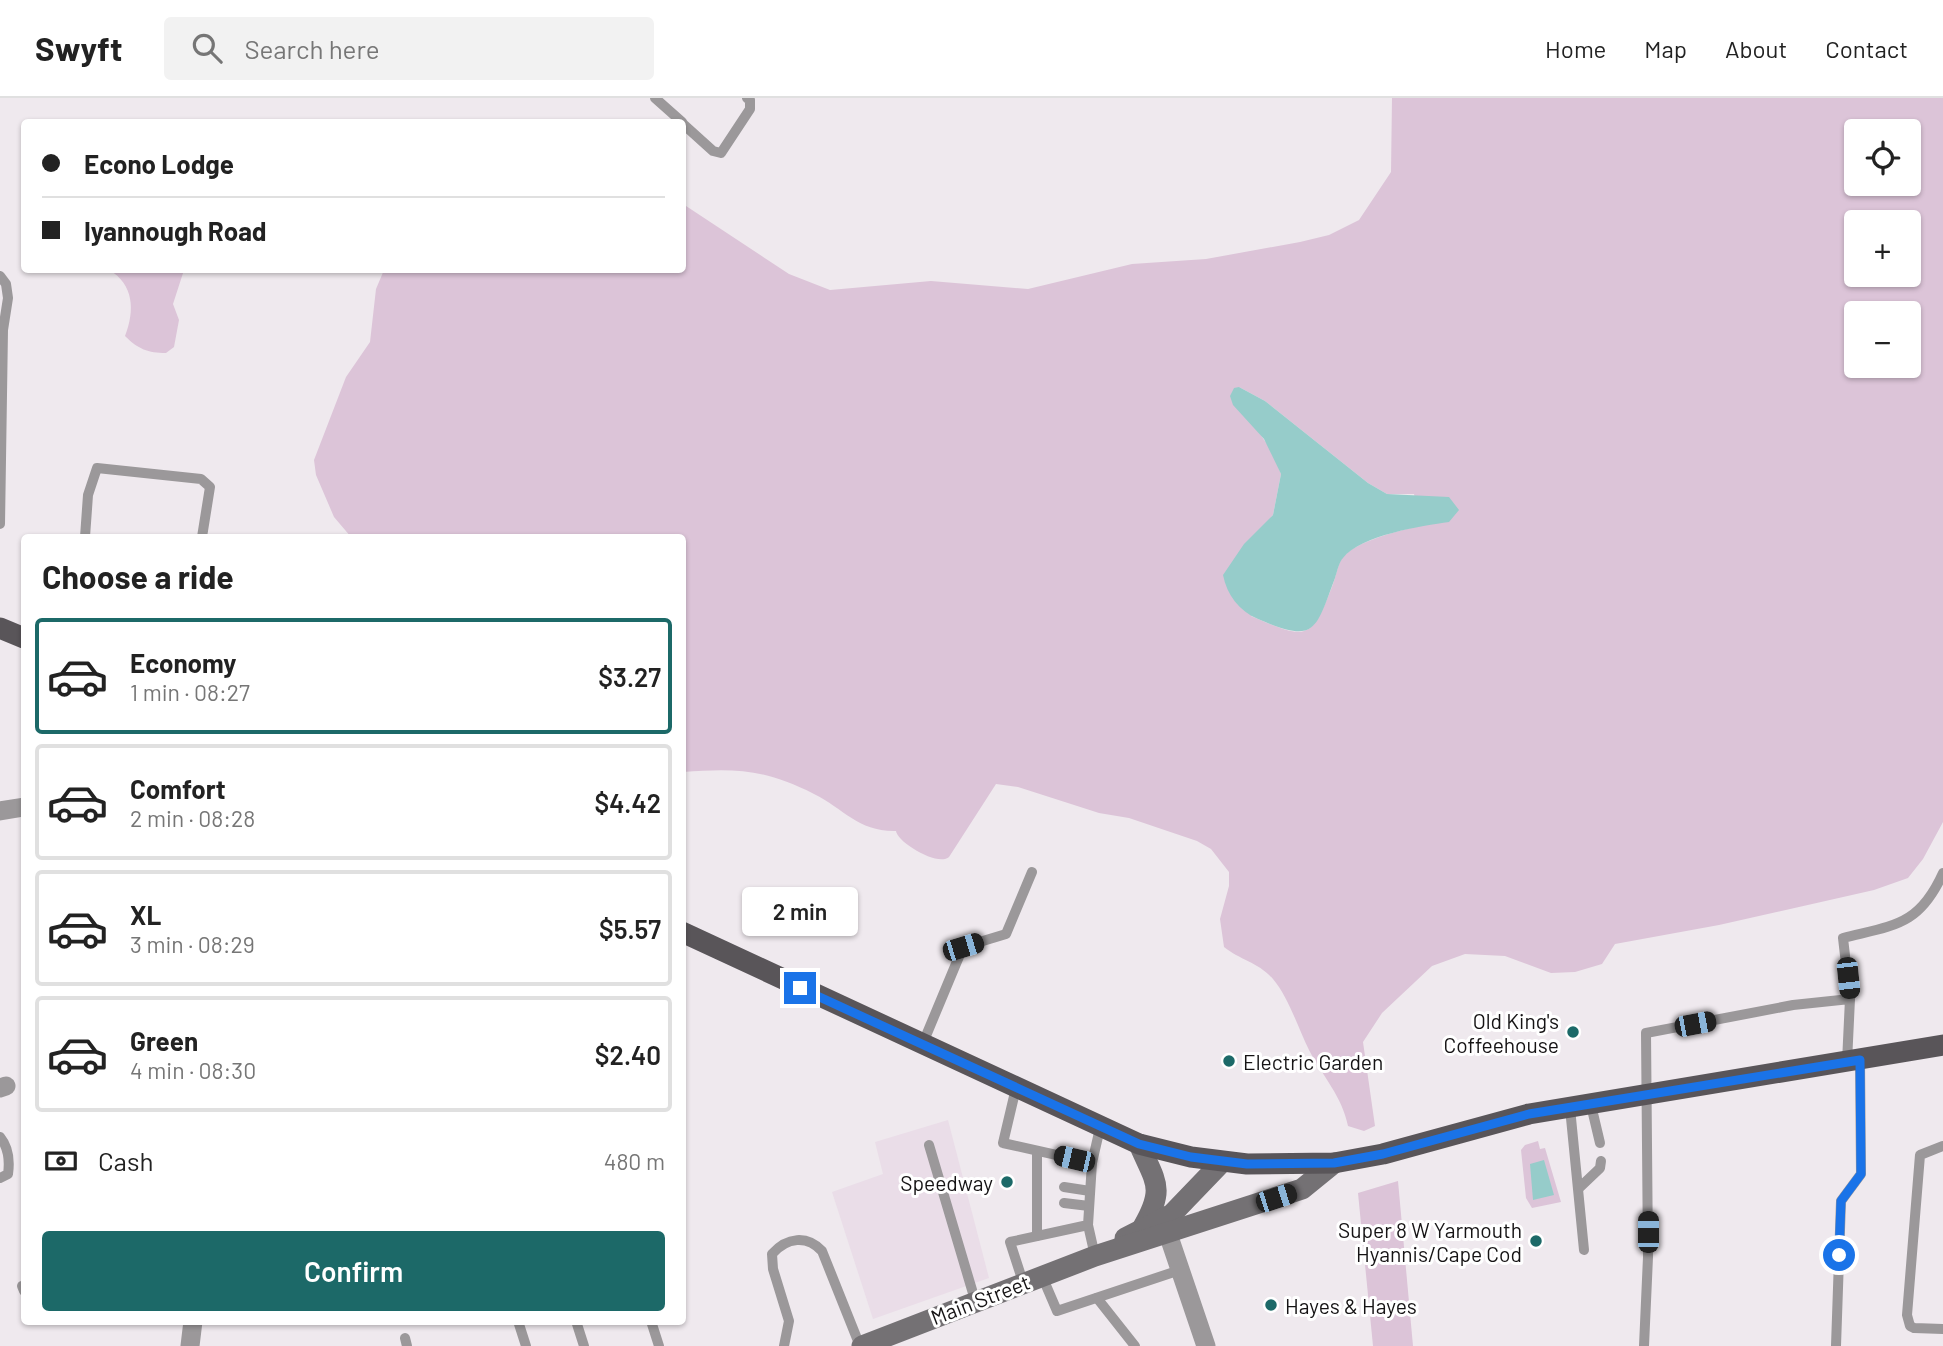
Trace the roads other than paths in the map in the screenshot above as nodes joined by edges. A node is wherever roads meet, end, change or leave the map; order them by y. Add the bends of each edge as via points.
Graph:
1 (654, 98) edge
2 (747, 98) edge
3 (678, 119) edge
4 (686, 127) edge
5 (0, 276) edge
6 (0, 524) edge
7 (85, 534) edge
8 (202, 534) edge
9 (0, 628) edge
10 (21, 637) edge
11 (21, 808) edge
12 (0, 811) edge
13 (1032, 872) dead end
14 (1943, 873) edge
15 (686, 934) edge
16 (1850, 999) junction
17 (922, 1044) junction
18 (1943, 1045) edge
19 (1854, 1061) junction
20 (1016, 1088) junction
21 (1647, 1097) junction
22 (1581, 1107) junction
23 (1101, 1128) junction
24 (0, 1137) edge
25 (1600, 1143) dead end
26 (1139, 1144) junction
27 (929, 1145) dead end
28 (1943, 1146) edge
29 (1037, 1151) junction
30 (1601, 1161) dead end
31 (1223, 1162) junction
32 (1092, 1163) junction
33 (1334, 1163) junction
34 (0, 1178) edge
35 (1064, 1187) dead end
36 (1580, 1187) junction
37 (1090, 1191) junction
38 (1063, 1203) dead end
39 (1089, 1206) junction
40 (1088, 1225) junction
41 (1143, 1227) junction
42 (1168, 1234) junction
43 (1037, 1236) junction
44 (1584, 1250) dead end
45 (1097, 1255) junction
46 (1180, 1270) junction
47 (1032, 1279) junction
48 (1097, 1298) junction
49 (975, 1300) junction
50 (193, 1325) edge
51 (519, 1325) edge
52 (577, 1325) edge
53 (652, 1325) edge
54 (1943, 1329) edge
55 (190, 1346) edge
56 (526, 1346) edge
57 (584, 1346) edge
58 (659, 1346) edge
59 (784, 1346) edge
60 (861, 1346) edge
61 (1135, 1346) edge
62 (1206, 1346) edge
63 (1644, 1346) edge
64 (1836, 1346) edge

1 - 3 lane
2 - 4 lane via 750,109 721,153
5 - 6 lane via 8,298 3,330
7 - 8 lane via 88,495 97,468 201,479 210,487
9 - 10 main road
11 - 12 street
13 - 17 lane via 1006,934 963,947
14 - 16 lane via 1935,891 1908,920 1843,938
15 - 17 main road
16 - 19 lane
16 - 21 lane via 1646,1033
17 - 20 main road
18 - 19 main road, Main Street
19 - 21 main road, Main Street
19 - 64 lane via 1861,1174 1841,1201
20 - 23 main road
20 - 29 lane via 1003,1143
21 - 22 main road, Main Street
21 - 63 lane
22 - 25 lane
22 - 33 main road, Main Street via 1529,1114
22 - 36 lane
23 - 26 main road
23 - 32 lane
24 - 34 lane via 10,1160 8,1174
26 - 31 main road
26 - 41 main road via 1158,1197
27 - 49 lane
28 - 54 lane via 1920,1155 1908,1315 1914,1328
29 - 32 lane
29 - 43 lane via 1041,1184
30 - 36 lane via 1600,1168
31 - 33 main road, Main Street
31 - 41 main road, Main Street via 1172,1214
32 - 37 lane
33 - 42 main road, Main Street via 1302,1189
35 - 37 lane
36 - 44 lane
37 - 39 lane
38 - 39 lane
39 - 40 lane
40 - 43 lane
40 - 45 lane
41 - 45 main road, Main Street
42 - 45 main road, Main Street
42 - 46 street
43 - 47 lane via 1010,1242
45 - 47 main road, Main Street
46 - 48 lane
46 - 62 street
47 - 48 lane via 1057,1311
47 - 49 main road, Main Street
48 - 61 lane
49 - 60 main road, Main Street
50 - 55 street
51 - 56 lane
52 - 57 lane
53 - 58 lane
59 - 60 lane via 789,1321 772,1254 802,1238 812,1240 822,1251

